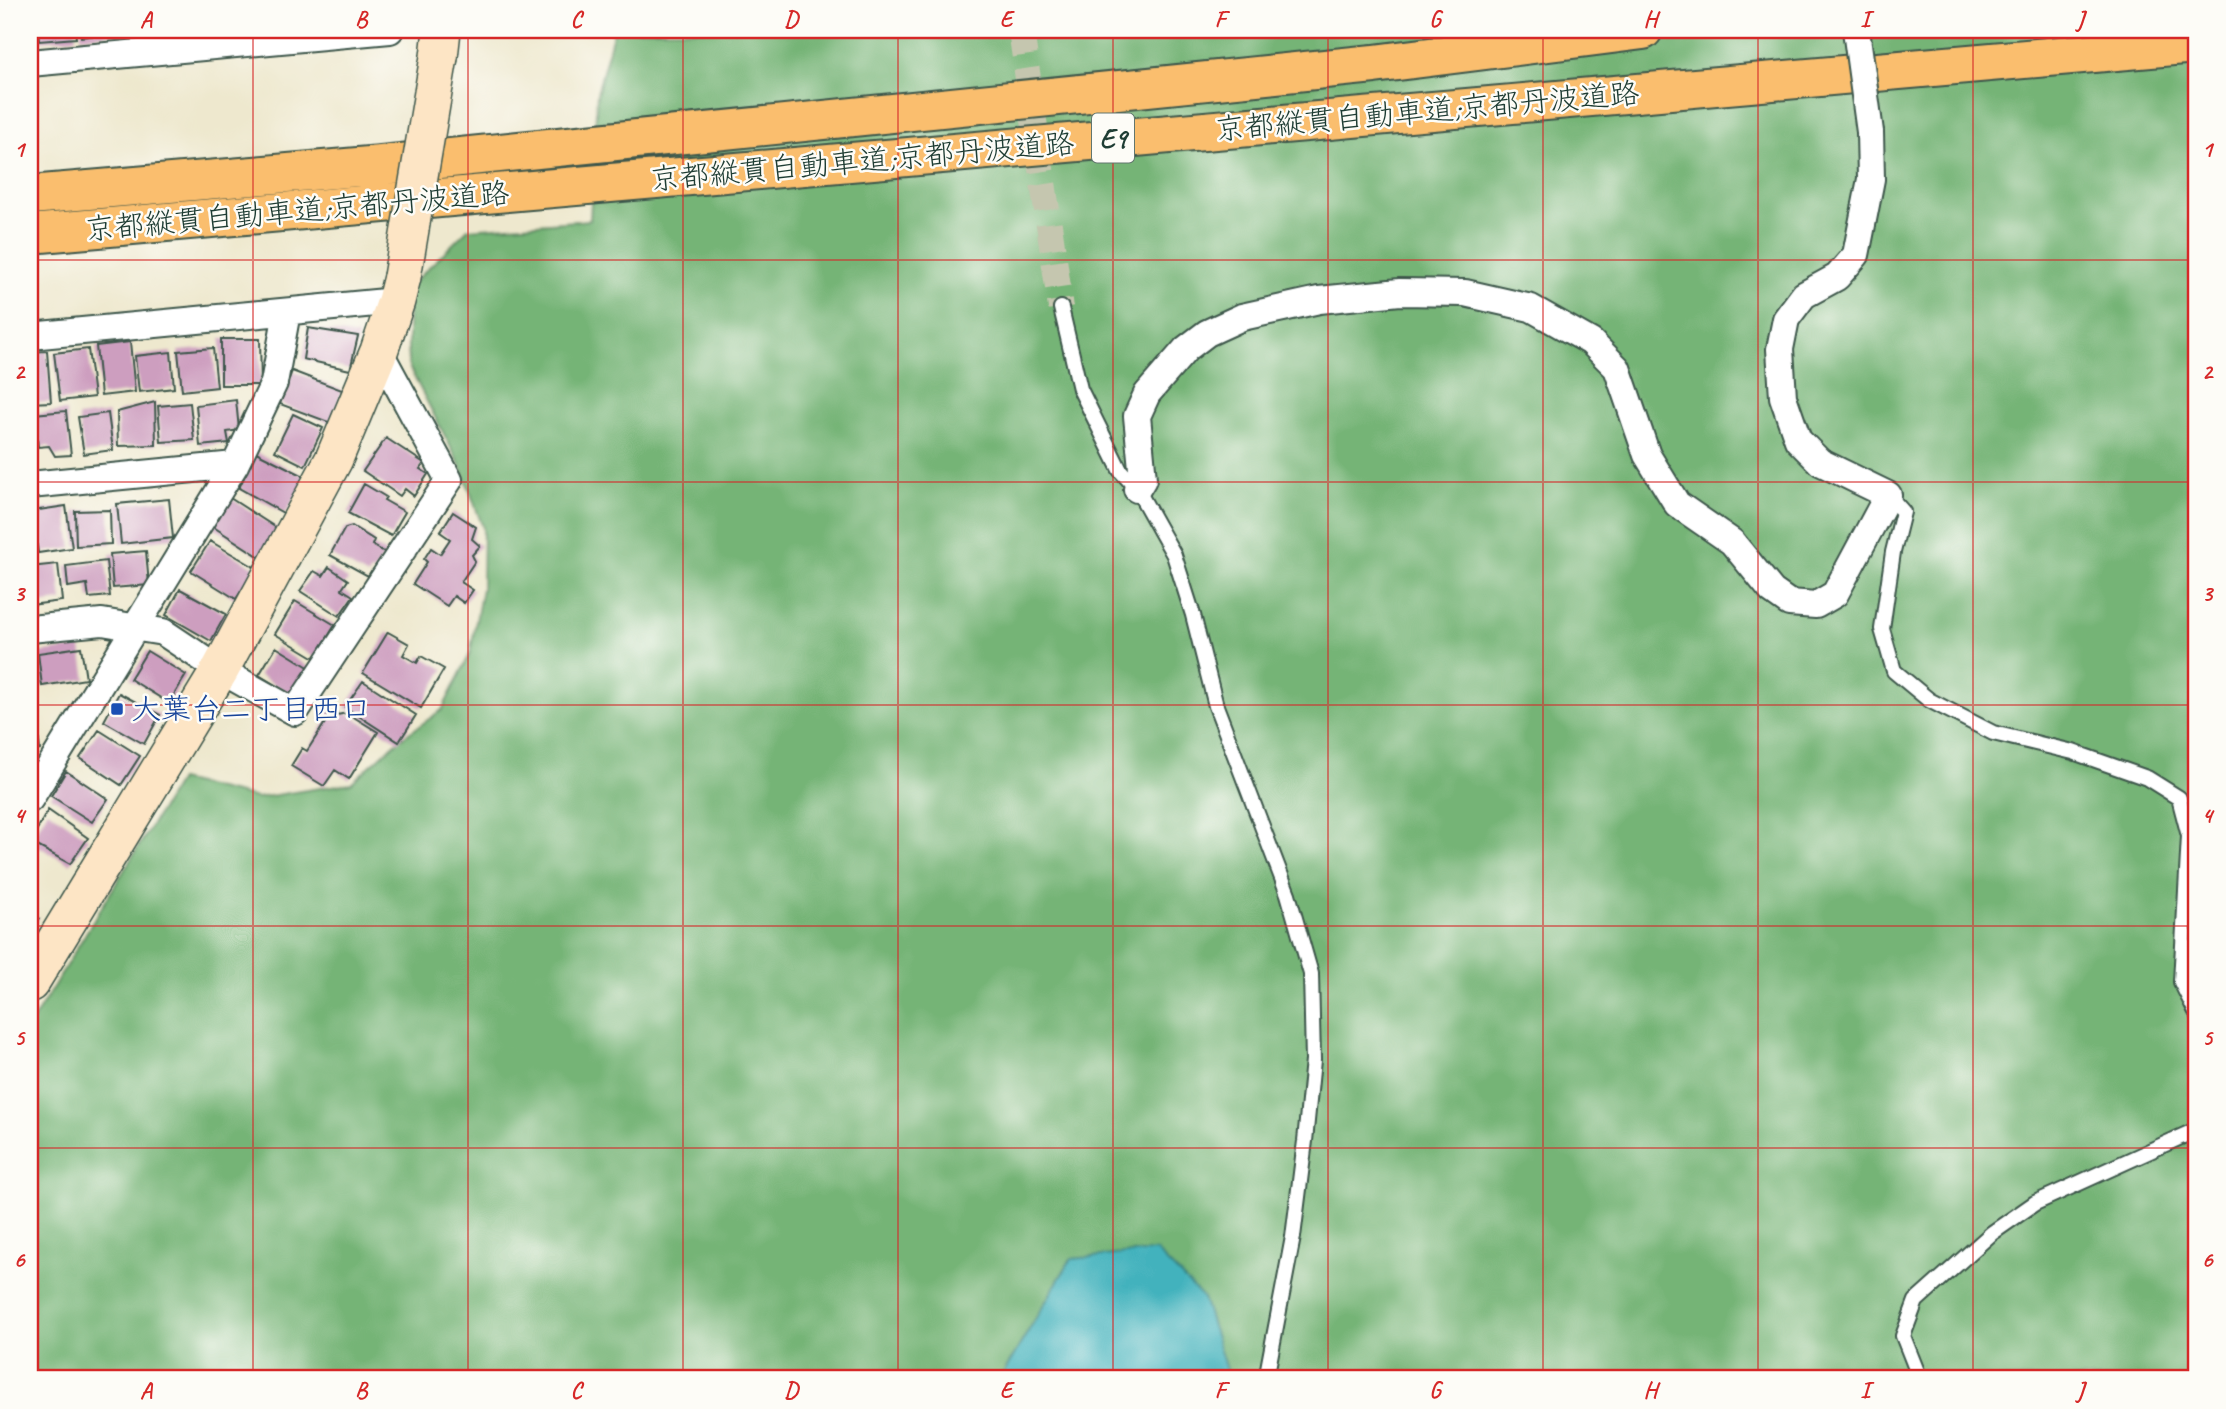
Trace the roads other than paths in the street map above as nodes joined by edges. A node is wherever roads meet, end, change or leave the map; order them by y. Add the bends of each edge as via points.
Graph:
1 (390, 30) edge
2 (1643, 30) edge
3 (1856, 30) edge
4 (347, 32) edge
5 (441, 43) edge
6 (2196, 44) edge
7 (30, 64) edge
8 (30, 195) edge
9 (30, 234) edge
10 (399, 289) junction
11 (1061, 308) tunnel mouth
12 (287, 312) junction
13 (30, 336) edge
14 (379, 351) junction
15 (235, 465) junction
16 (30, 485) edge
17 (1137, 489) junction
18 (1888, 495) junction
19 (136, 626) junction
20 (30, 629) edge
21 (220, 670) junction
22 (34, 785) edge
23 (30, 983) edge
24 (2196, 1012) edge
25 (2196, 1130) edge
26 (1266, 1379) edge
27 (1920, 1379) edge

1 - 4 street
2 - 8 highway, 京都縦貫自動車道;京都丹波道路 / E9 via 1374,64 381,165
3 - 18 street, bridge via 1870,132 1871,179 1856,256 1837,277 1804,295 1786,318 1780,349 1783,397 1798,440 1820,462
4 - 7 street
5 - 10 street, bridge
6 - 9 highway, 京都縦貫自動車道;京都丹波道路 / E9
10 - 12 street
10 - 14 street
11 - 17 lane via 1080,389 1120,470
12 - 13 street
12 - 15 street via 274,383
14 - 21 street via 334,459
14 - 21 street via 450,480 295,712
15 - 16 street
15 - 19 street
17 - 18 street via 1143,479 1137,416 1147,394 1207,332 1242,317 1319,300 1400,292 1465,293 1531,308 1591,342 1617,368 1647,455 1677,504 1732,542 1772,591 1789,603 1816,605 1835,594
17 - 26 lane via 1174,555 1216,706 1288,894 1311,974 1313,1060 1305,1141 1293,1237
18 - 24 lane via 1903,512 1882,629 1894,671 1929,700 1993,733 2073,752 2147,778 2179,797 2189,836 2181,982
19 - 20 street via 102,622
19 - 21 street via 163,632
19 - 22 street
21 - 23 street
25 - 27 lane via 2035,1203 1992,1233 1925,1292 1916,1301 1903,1336

